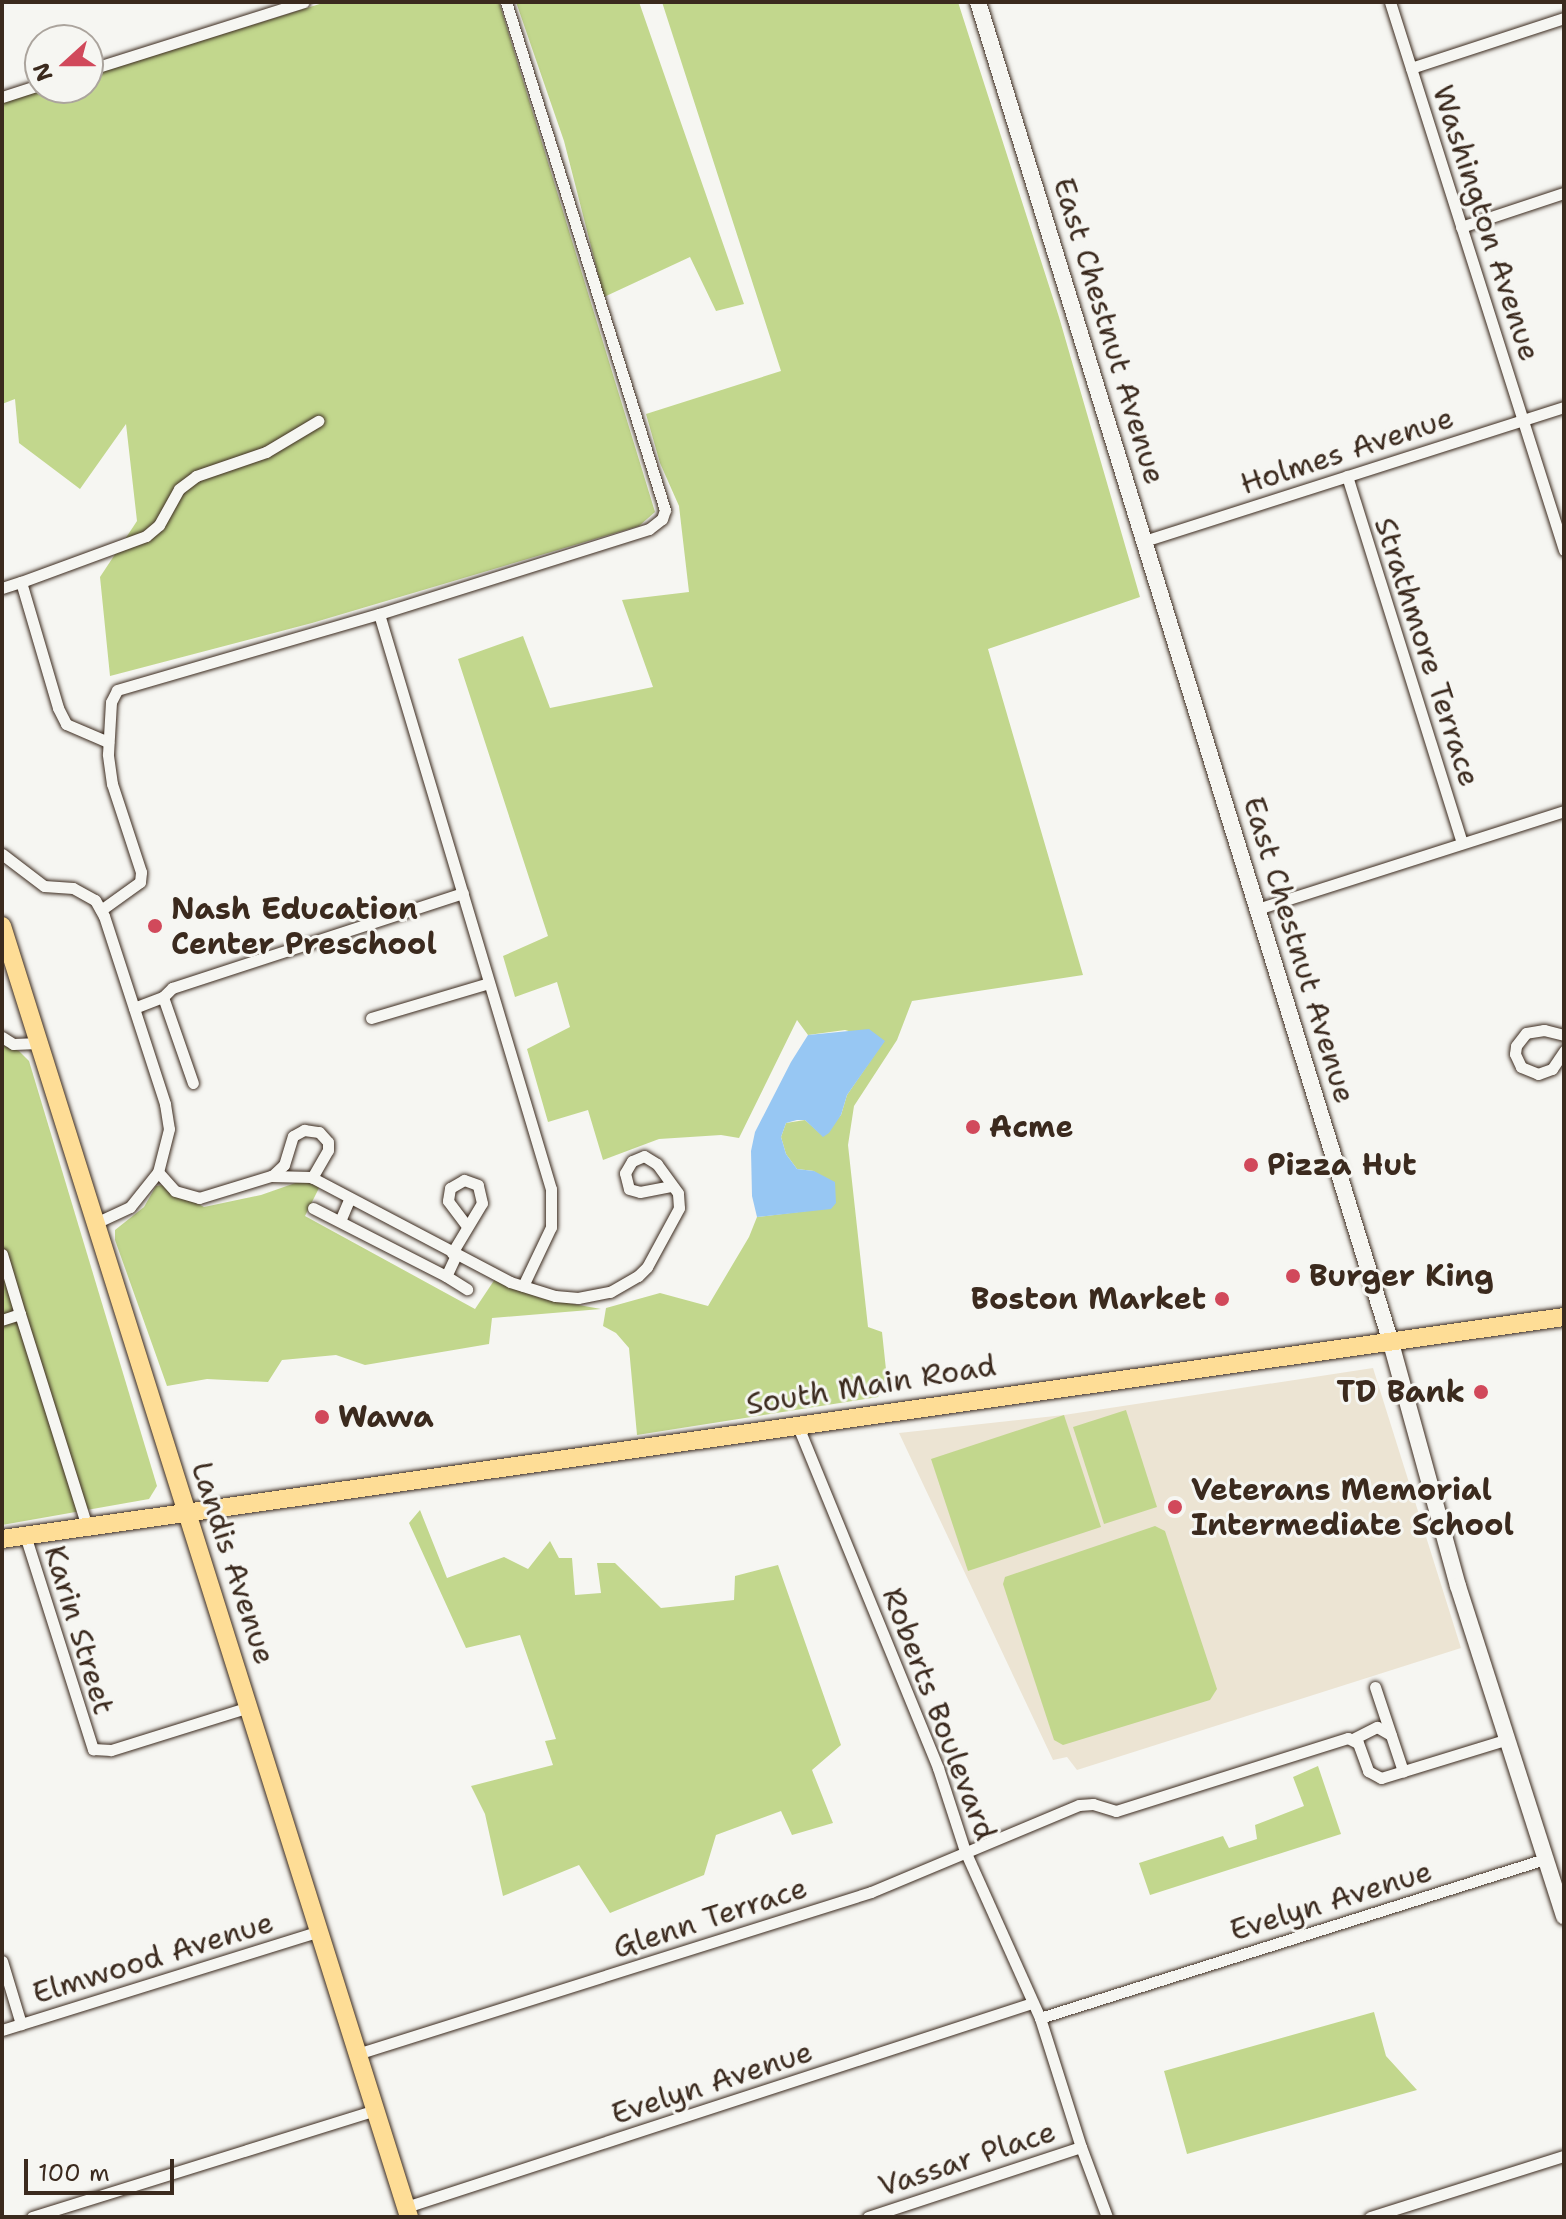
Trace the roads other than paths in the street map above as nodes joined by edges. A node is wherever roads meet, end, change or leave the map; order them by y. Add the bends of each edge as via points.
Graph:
1 (304, 2) edge
2 (506, 2) edge
3 (978, 2) edge
4 (1390, 2) edge
5 (1564, 18) edge
6 (104, 65) edge
7 (1411, 68) junction
8 (24, 90) edge
9 (2, 97) edge
10 (1564, 193) edge
11 (1461, 227) junction
12 (1564, 407) edge
13 (1523, 420) junction
14 (318, 421) dead end
15 (1347, 476) junction
16 (1144, 541) junction
17 (1564, 550) edge
18 (21, 582) junction
19 (2, 588) edge
20 (379, 614) junction
21 (108, 742) junction
22 (1564, 811) edge
23 (1462, 842) junction
24 (2, 854) edge
25 (463, 893) junction
26 (1257, 909) junction
27 (101, 910) junction
28 (2, 926) edge
29 (489, 983) junction
30 (163, 997) junction
31 (134, 1008) junction
32 (371, 1018) dead end
33 (1564, 1035) edge
34 (2, 1037) edge
35 (39, 1043) junction
36 (1564, 1051) edge
37 (193, 1083) dead end
38 (158, 1172) junction
39 (271, 1176) junction
40 (312, 1178) junction
41 (670, 1186) dead end
42 (350, 1198) junction
43 (313, 1208) dead end
44 (340, 1221) junction
45 (96, 1223) junction
46 (467, 1226) dead end
47 (2, 1254) edge
48 (454, 1254) junction
49 (446, 1276) junction
50 (523, 1286) junction
51 (467, 1289) dead end
52 (20, 1314) junction
53 (1564, 1317) edge
54 (2, 1320) edge
55 (1391, 1343) junction
56 (797, 1424) junction
57 (187, 1512) junction
58 (87, 1526) junction
59 (25, 1535) junction
60 (2, 1539) edge
61 (1375, 1687) dead end
62 (249, 1707) junction
63 (1392, 1736) junction
64 (1353, 1739) junction
65 (1508, 1739) junction
66 (1403, 1771) junction
67 (965, 1851) junction
68 (1545, 1859) junction
69 (1564, 1916) edge
70 (319, 1931) junction
71 (2, 1961) edge
72 (1032, 2003) junction
73 (1040, 2018) junction
74 (21, 2024) junction
75 (2, 2030) edge
76 (357, 2054) junction
77 (375, 2110) junction
78 (1081, 2147) junction
79 (1564, 2156) edge
80 (407, 2212) edge
81 (32, 2217) edge
82 (868, 2217) edge
83 (1107, 2217) edge
84 (1370, 2217) edge

1 - 6 street
2 - 20 street via 665,510 649,529
3 - 16 street, East Chestnut Avenue
4 - 7 street, Washington Avenue
5 - 7 street
7 - 11 street, Washington Avenue
8 - 9 street
10 - 11 street
11 - 13 street, Washington Avenue
12 - 13 street, Holmes Avenue
13 - 15 street, Holmes Avenue
13 - 17 street, Washington Avenue
14 - 18 street via 266,452 196,476 179,489 159,525 146,536
15 - 16 street, Holmes Avenue
15 - 23 street, Strathmore Terrace
16 - 26 street, East Chestnut Avenue
18 - 19 street
18 - 21 street via 62,718
20 - 21 street via 126,685 111,702
20 - 25 street
21 - 27 street via 112,784 141,872 140,882
22 - 23 street
23 - 26 street
24 - 27 street via 44,886 82,891
25 - 29 street
25 - 30 street via 172,988
26 - 55 street, East Chestnut Avenue
27 - 31 street
28 - 35 main road, Landis Avenue
29 - 32 street
29 - 50 street via 553,1203 551,1227
30 - 31 street
30 - 37 street
31 - 38 street via 169,1129
33 - 36 street via 1526,1033 1515,1054 1521,1067 1538,1074 1552,1069
34 - 35 street via 13,1044
35 - 45 main road, Landis Avenue
38 - 39 street via 175,1191 199,1198
38 - 45 street via 130,1207
39 - 40 street
39 - 40 street via 284,1165 293,1136 304,1130 319,1132 328,1142
40 - 42 street
41 - 50 street via 678,1193 679,1208 638,1276 595,1297 555,1296
42 - 44 street
42 - 48 street
43 - 44 street
44 - 49 street
45 - 57 main road, Landis Avenue
46 - 48 street
47 - 52 street
48 - 49 street
48 - 50 street
49 - 51 street
52 - 54 street
52 - 58 street
53 - 55 main road, South Main Road
55 - 56 main road, South Main Road
55 - 65 street, East Chestnut Avenue via 1458,1586
56 - 57 main road, South Main Road
56 - 67 street, Roberts Boulevard via 938,1768
57 - 58 main road, South Main Road
57 - 62 main road, Landis Avenue
58 - 59 main road, South Main Road
59 - 60 main road, South Main Road
59 - 62 street, Karin Street via 93,1749 104,1751
61 - 63 street
62 - 70 main road, Landis Avenue
63 - 64 street via 1377,1727
63 - 66 street
64 - 66 street via 1372,1775 1381,1778
64 - 67 street, Glenn Terrace via 1116,1811 1093,1804 1070,1809
65 - 66 street
65 - 68 street, East Chestnut Avenue
67 - 72 street, Roberts Boulevard
67 - 76 street, Glenn Terrace via 871,1892
68 - 69 street, East Chestnut Avenue
68 - 73 street, Evelyn Avenue
70 - 74 street, Elmwood Avenue
70 - 76 main road, Landis Avenue
71 - 74 street
72 - 73 street, Roberts Boulevard
72 - 80 street, Evelyn Avenue
73 - 78 street, Roberts Boulevard
74 - 75 street, Elmwood Avenue
76 - 77 main road, Landis Avenue
77 - 80 main road, Landis Avenue
77 - 81 street
78 - 82 street, Vassar Place
78 - 83 street, Roberts Boulevard
79 - 84 street

